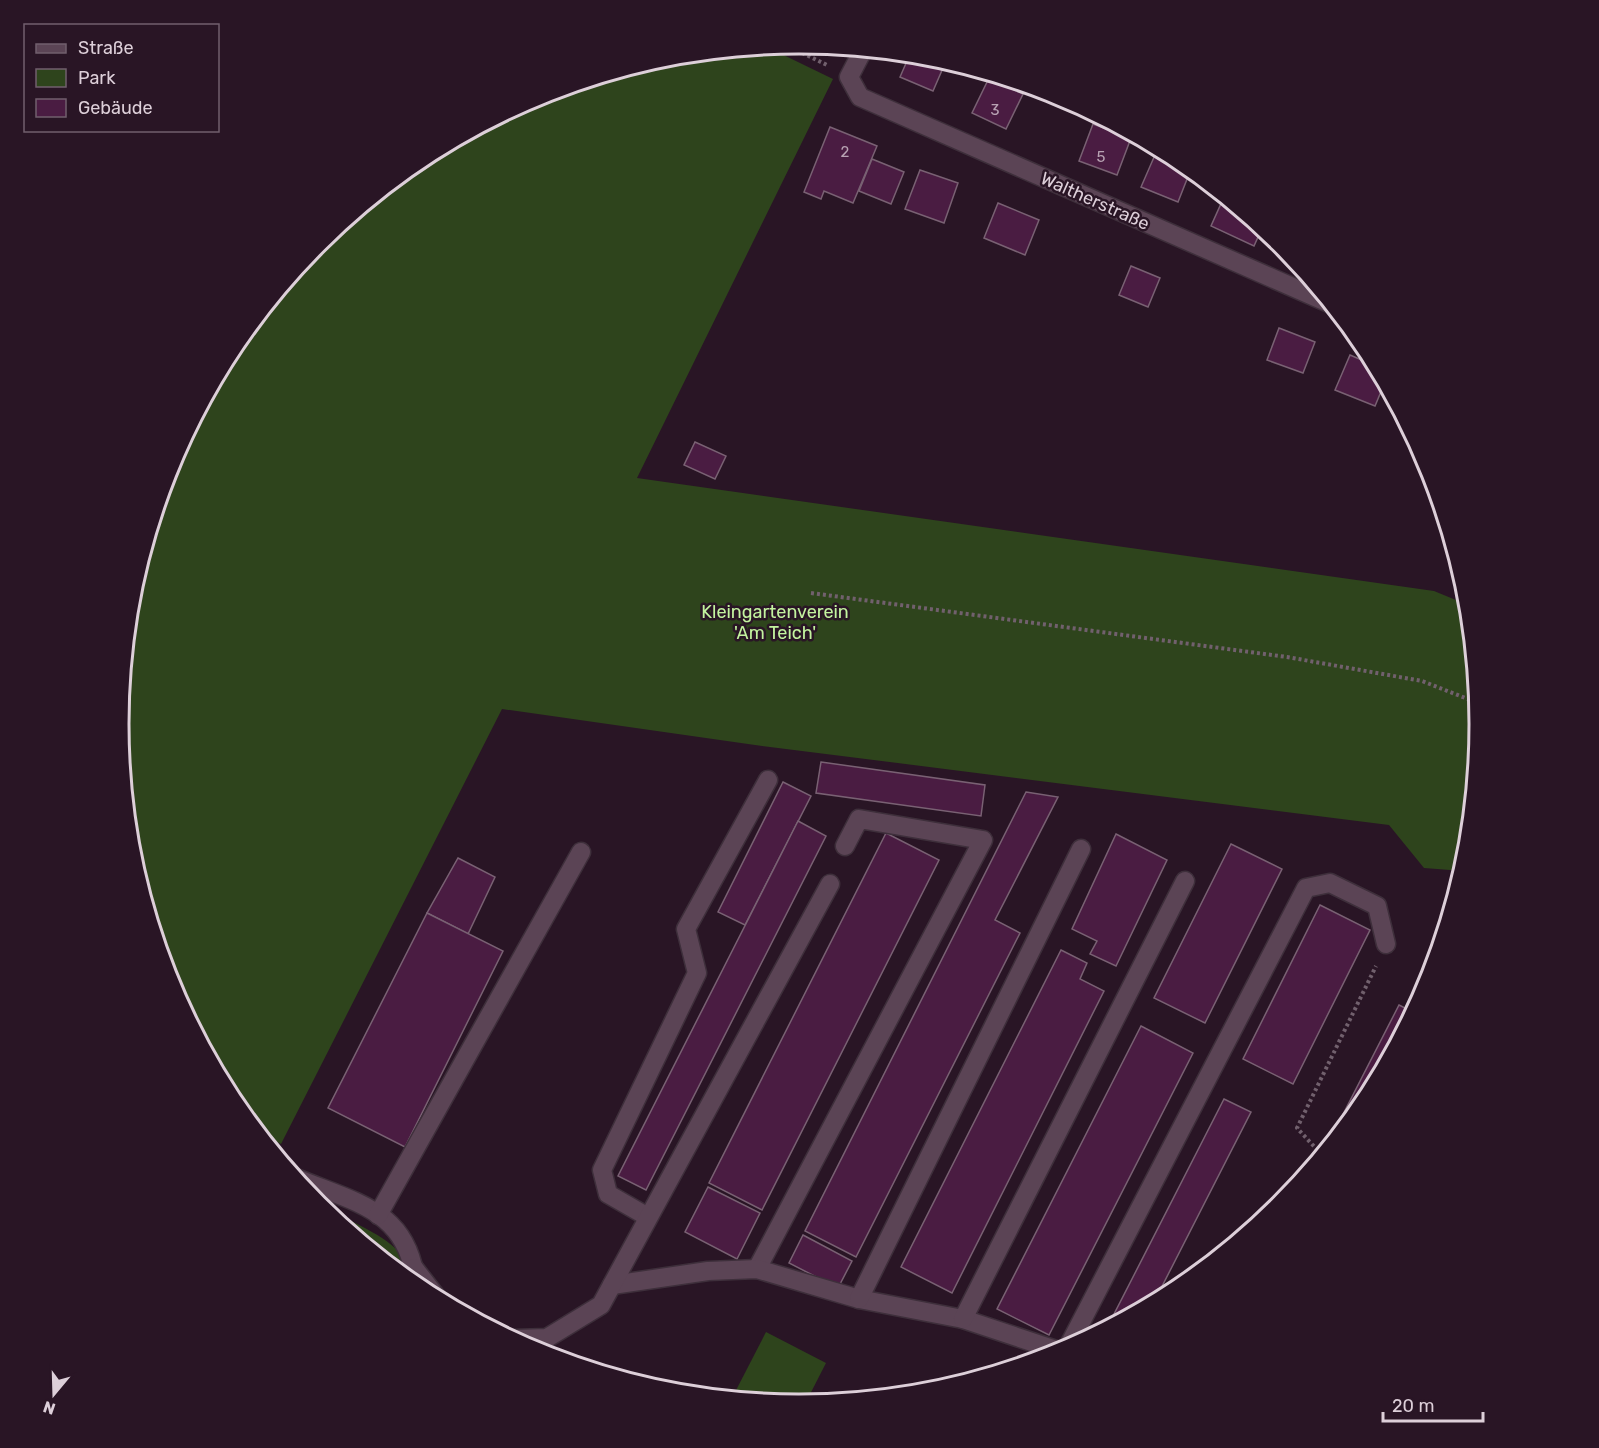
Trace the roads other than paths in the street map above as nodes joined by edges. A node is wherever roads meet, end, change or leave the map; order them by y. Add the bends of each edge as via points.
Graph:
1 (859, 57) edge
2 (1316, 297) edge
3 (768, 780) dead end
4 (845, 846) dead end
5 (1081, 849) dead end
6 (581, 852) dead end
7 (1185, 881) dead end
8 (830, 884) dead end
9 (1386, 944) road end
10 (315, 1187) edge
11 (378, 1215) junction
12 (648, 1217) junction
13 (757, 1269) junction
14 (414, 1272) edge
15 (612, 1285) junction
16 (859, 1299) junction
17 (963, 1319) junction
18 (1074, 1335) edge
19 (534, 1339) edge
20 (1046, 1347) edge

1 - 2 street, Waltherstraße via 849,77 860,97
3 - 12 street via 686,929 697,973 602,1170 608,1194
4 - 13 street via 859,819 984,840
5 - 16 street
6 - 11 street
7 - 17 street
8 - 12 street
9 - 18 street via 1377,906 1330,883 1306,888
10 - 11 street
11 - 14 street via 402,1235
12 - 15 street
13 - 15 street via 708,1271
13 - 16 street
15 - 19 street via 600,1305 547,1338
16 - 17 street
17 - 20 street

